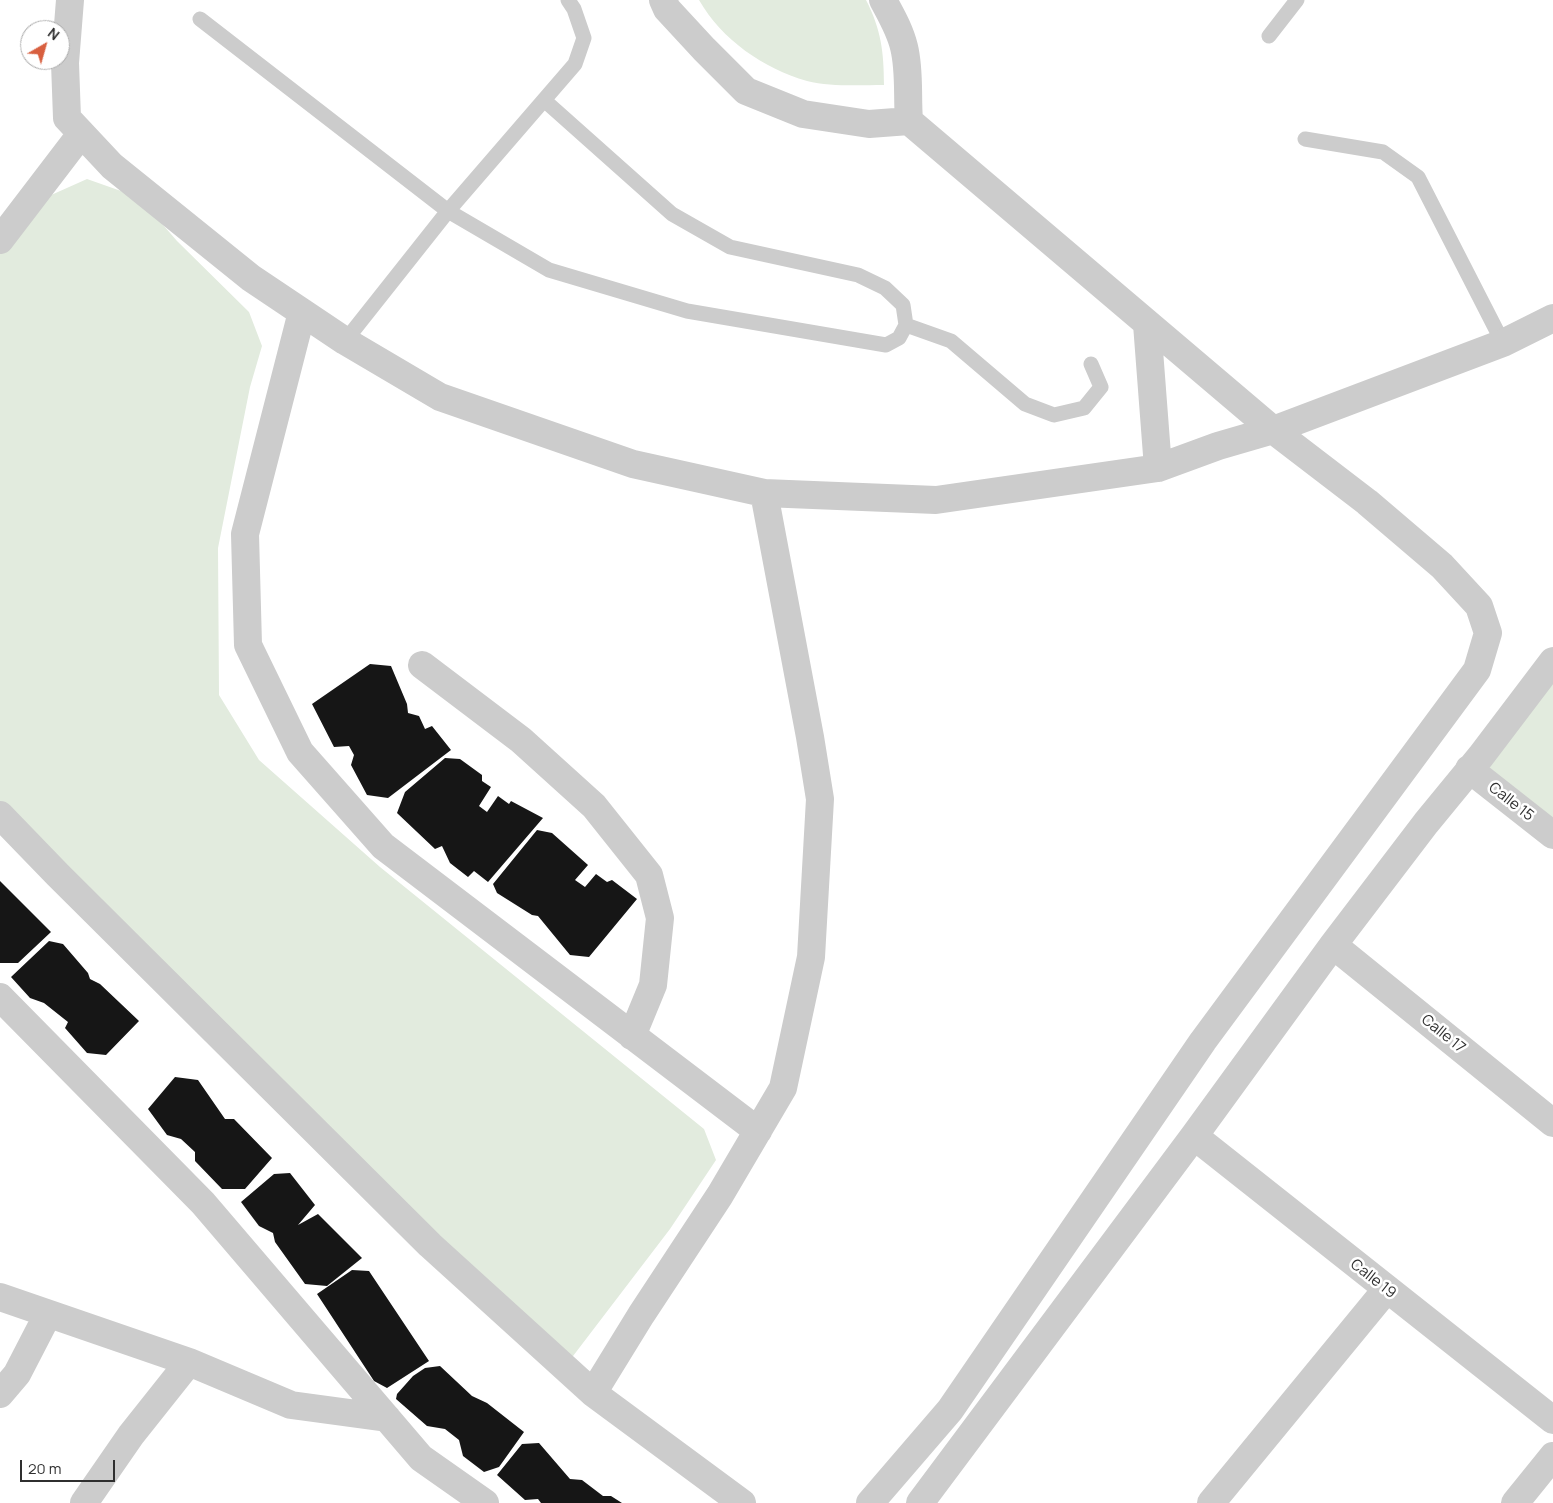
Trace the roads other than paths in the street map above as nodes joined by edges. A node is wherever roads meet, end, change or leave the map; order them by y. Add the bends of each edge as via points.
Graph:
1 (70, 0) edge
2 (568, 0) edge
3 (663, 0) edge
4 (883, 0) edge
5 (1297, 0) edge
6 (200, 20) dead end
7 (1269, 36) dead end
8 (544, 100) junction
9 (909, 121) junction
10 (81, 134) junction
11 (1305, 138) dead end
12 (448, 211) junction
13 (0, 240) edge
14 (302, 312) junction
15 (1553, 318) edge
16 (1148, 324) junction
17 (906, 325) junction
18 (345, 341) junction
19 (1503, 343) junction
20 (1091, 364) dead end
21 (1273, 430) junction
22 (1158, 468) junction
23 (764, 493) junction
24 (1553, 661) edge
25 (422, 665) dead end
26 (1469, 769) junction
27 (0, 815) edge
28 (1553, 835) edge
29 (1333, 945) junction
30 (0, 997) edge
31 (632, 1036) junction
32 (1553, 1122) edge
33 (758, 1132) junction
34 (1194, 1136) junction
35 (1386, 1290) junction
36 (0, 1297) edge
37 (48, 1314) junction
38 (189, 1362) junction
39 (593, 1392) junction
40 (0, 1394) edge
41 (387, 1418) junction
42 (1553, 1420) edge
43 (1553, 1456) edge
44 (475, 1500) edge
45 (84, 1503) edge
46 (742, 1503) edge
47 (870, 1503) edge
48 (920, 1503) edge
49 (1211, 1503) edge
50 (1515, 1503) edge

1 - 10 street via 65,62 67,118
2 - 8 lane via 584,38 575,64
3 - 9 street via 667,9 704,50 746,91 803,114 869,124
4 - 9 street via 904,46
5 - 7 lane
6 - 12 lane
8 - 12 lane
8 - 17 lane via 672,214 730,247 858,275 885,288 902,305
9 - 16 street
10 - 13 street
10 - 14 street via 112,166 251,278
11 - 19 lane via 1383,152 1418,177
12 - 17 lane via 549,270 687,311 886,345 899,338
12 - 18 lane
14 - 18 street
14 - 31 street via 245,534 248,645 300,752 383,846
15 - 19 street
16 - 21 street
16 - 22 street
17 - 20 lane via 951,341 1025,404 1054,415 1084,408 1101,387
18 - 23 street via 440,397 633,464
19 - 21 street
21 - 22 street
21 - 47 street via 1367,502 1442,566 1479,606 1488,633 1477,670 1203,1040 950,1410
22 - 23 street via 936,500
23 - 33 street via 820,799 811,957 782,1088
24 - 26 street
25 - 31 street via 521,740 594,806 649,875 660,918 653,985
26 - 28 street, Calle 15
26 - 29 street
27 - 39 street via 430,1245
29 - 32 street, Calle 17
29 - 34 street
30 - 41 street via 203,1203
31 - 33 street
33 - 39 street
34 - 35 street, Calle 19
34 - 48 street
35 - 42 street, Calle 19
35 - 49 street
36 - 37 street
37 - 38 street
37 - 40 street via 17,1374
38 - 41 street via 292,1404
38 - 45 street via 131,1435
39 - 46 street
41 - 44 street via 421,1458
43 - 50 street

